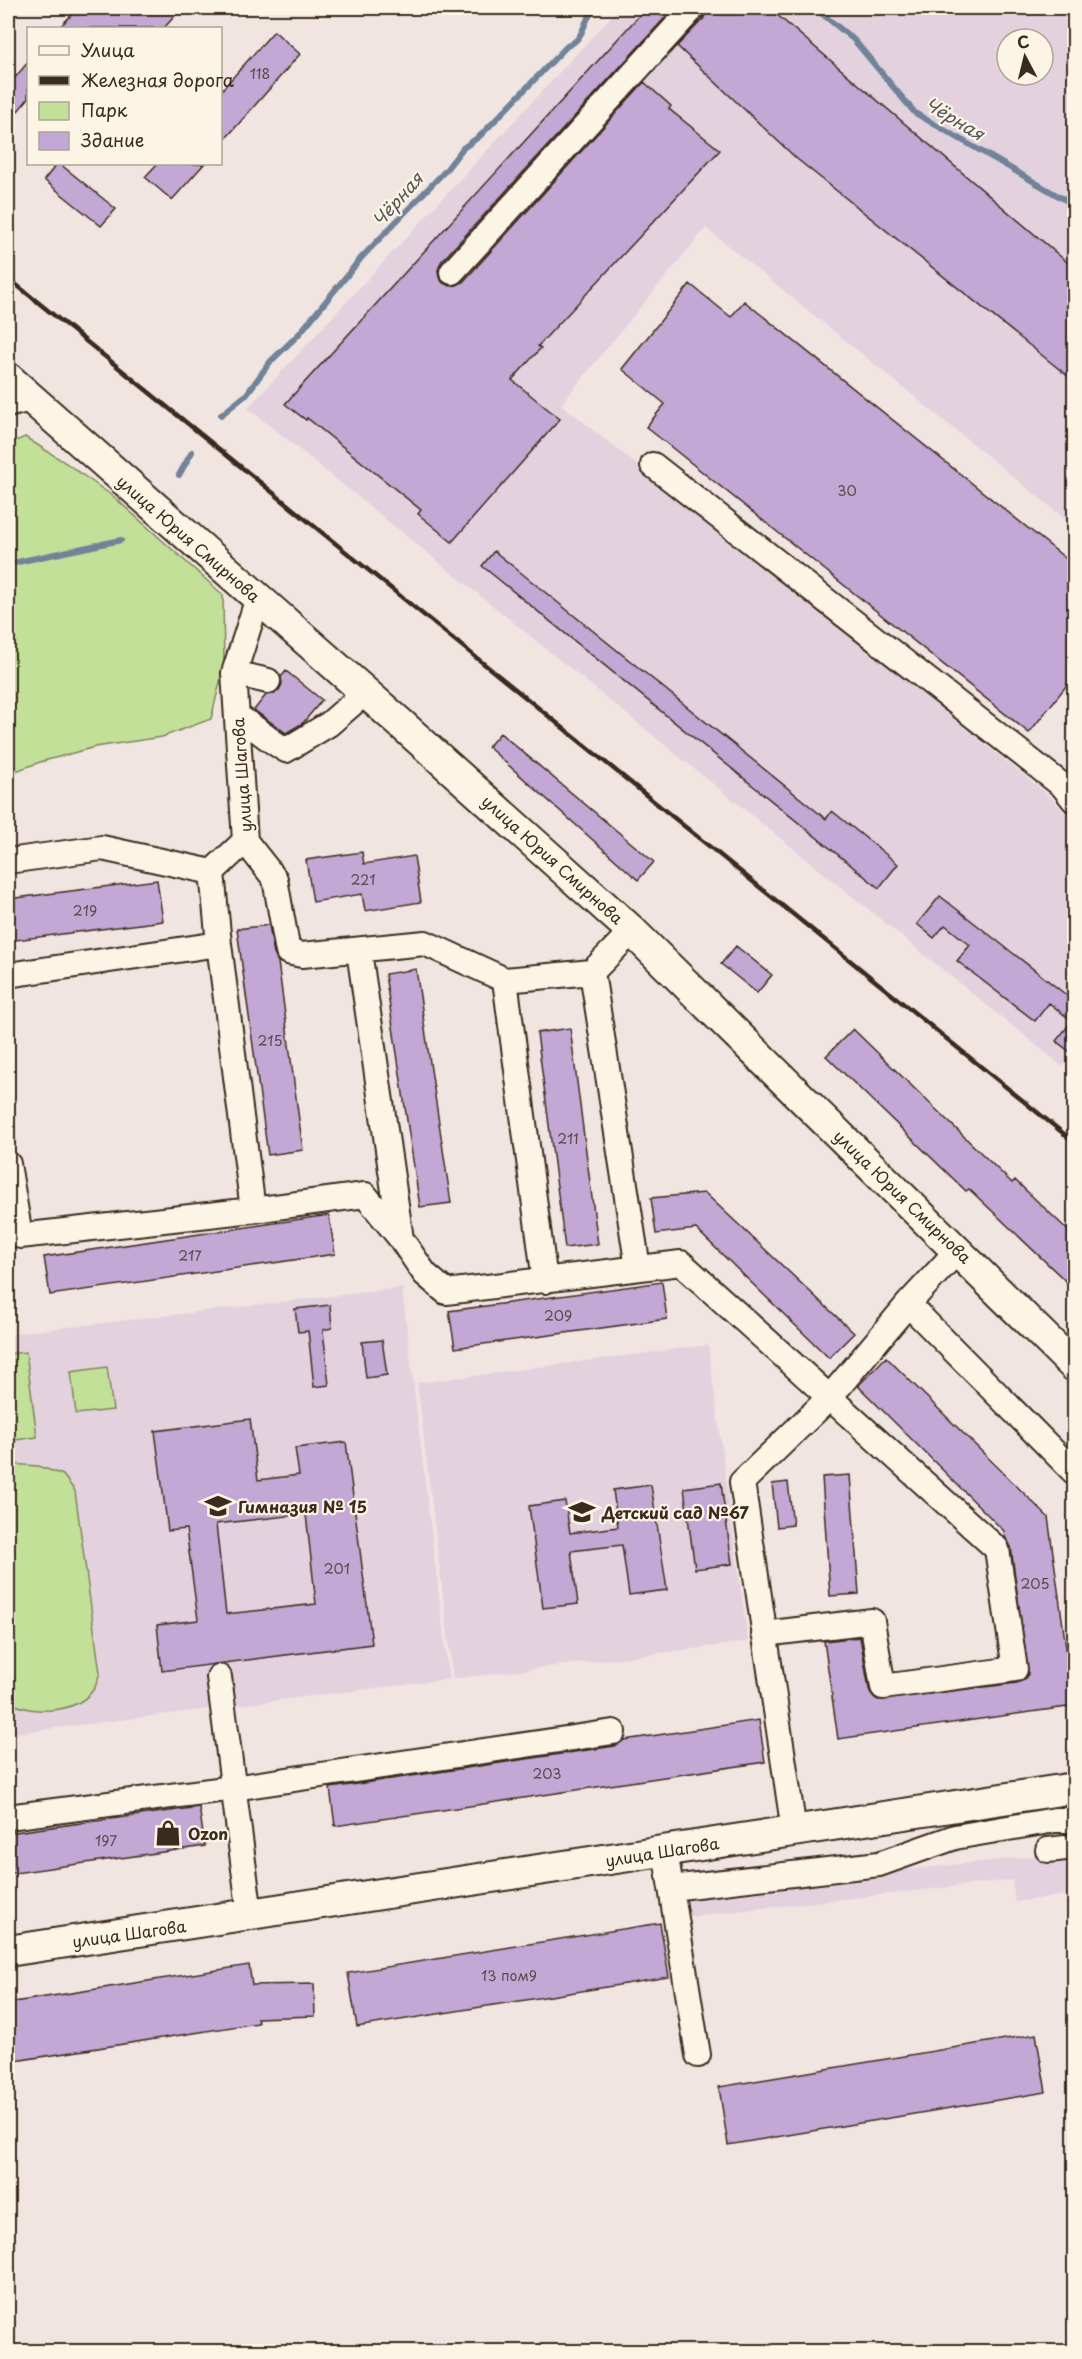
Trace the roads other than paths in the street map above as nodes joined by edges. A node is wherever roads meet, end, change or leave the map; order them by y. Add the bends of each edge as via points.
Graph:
1 (693, 8) edge
2 (452, 272) dead end
3 (8, 378) edge
4 (19, 402) edge
5 (652, 465) dead end
6 (258, 598) junction
7 (234, 674) junction
8 (268, 681) dead end
9 (366, 692) junction
10 (237, 716) junction
11 (1074, 800) edge
12 (245, 841) junction
13 (8, 861) edge
14 (212, 872) junction
15 (632, 931) junction
16 (219, 944) junction
17 (359, 951) junction
18 (592, 972) junction
19 (8, 975) edge
20 (505, 980) junction
21 (8, 1164) edge
22 (253, 1210) junction
23 (401, 1239) junction
24 (958, 1250) junction
25 (638, 1268) junction
26 (545, 1281) junction
27 (908, 1304) junction
28 (1074, 1366) edge
29 (830, 1397) junction
30 (1074, 1472) edge
31 (764, 1634) junction
32 (219, 1677) dead end
33 (613, 1732) dead end
34 (233, 1788) junction
35 (1074, 1788) edge
36 (8, 1817) edge
37 (1074, 1820) edge
38 (794, 1831) junction
39 (1074, 1847) edge
40 (1048, 1850) dead end
41 (665, 1851) junction
42 (671, 1888) junction
43 (250, 1915) junction
44 (8, 1951) edge
45 (698, 2055) dead end

1 - 2 lane
3 - 4 main road, улица Юрия Смирнова
4 - 6 main road, улица Юрия Смирнова
5 - 11 lane via 1063,786
6 - 7 lane, улица Шагова
6 - 9 main road, улица Юрия Смирнова
7 - 8 lane
7 - 10 lane, улица Шагова
9 - 10 lane via 329,724 286,750
9 - 15 main road, улица Юрия Смирнова
10 - 12 lane, улица Шагова
12 - 14 lane, улица Шагова
12 - 17 lane via 275,879 288,952 302,955
13 - 14 lane via 102,848
14 - 16 lane
15 - 18 lane
15 - 24 main road, улица Юрия Смирнова
16 - 19 lane
16 - 22 lane
17 - 20 lane via 425,943
17 - 23 lane
18 - 20 lane
18 - 25 lane
20 - 26 lane
21 - 22 lane via 20,1236
22 - 23 lane via 365,1195
23 - 26 lane via 425,1275 446,1292
24 - 27 lane
24 - 28 main road, улица Юрия Смирнова
25 - 26 lane
25 - 29 lane via 681,1263
27 - 29 lane
27 - 30 lane
29 - 31 lane via 742,1482
29 - 31 lane via 998,1549 1015,1669 883,1687 872,1621
31 - 38 lane
32 - 34 lane
33 - 34 lane
34 - 36 lane
34 - 43 lane
35 - 38 main road, улица Шагова
37 - 42 lane via 955,1837 879,1864
38 - 41 main road, улица Шагова
39 - 40 lane
41 - 42 lane
41 - 43 main road, улица Шагова
42 - 45 lane
43 - 44 main road, улица Шагова

